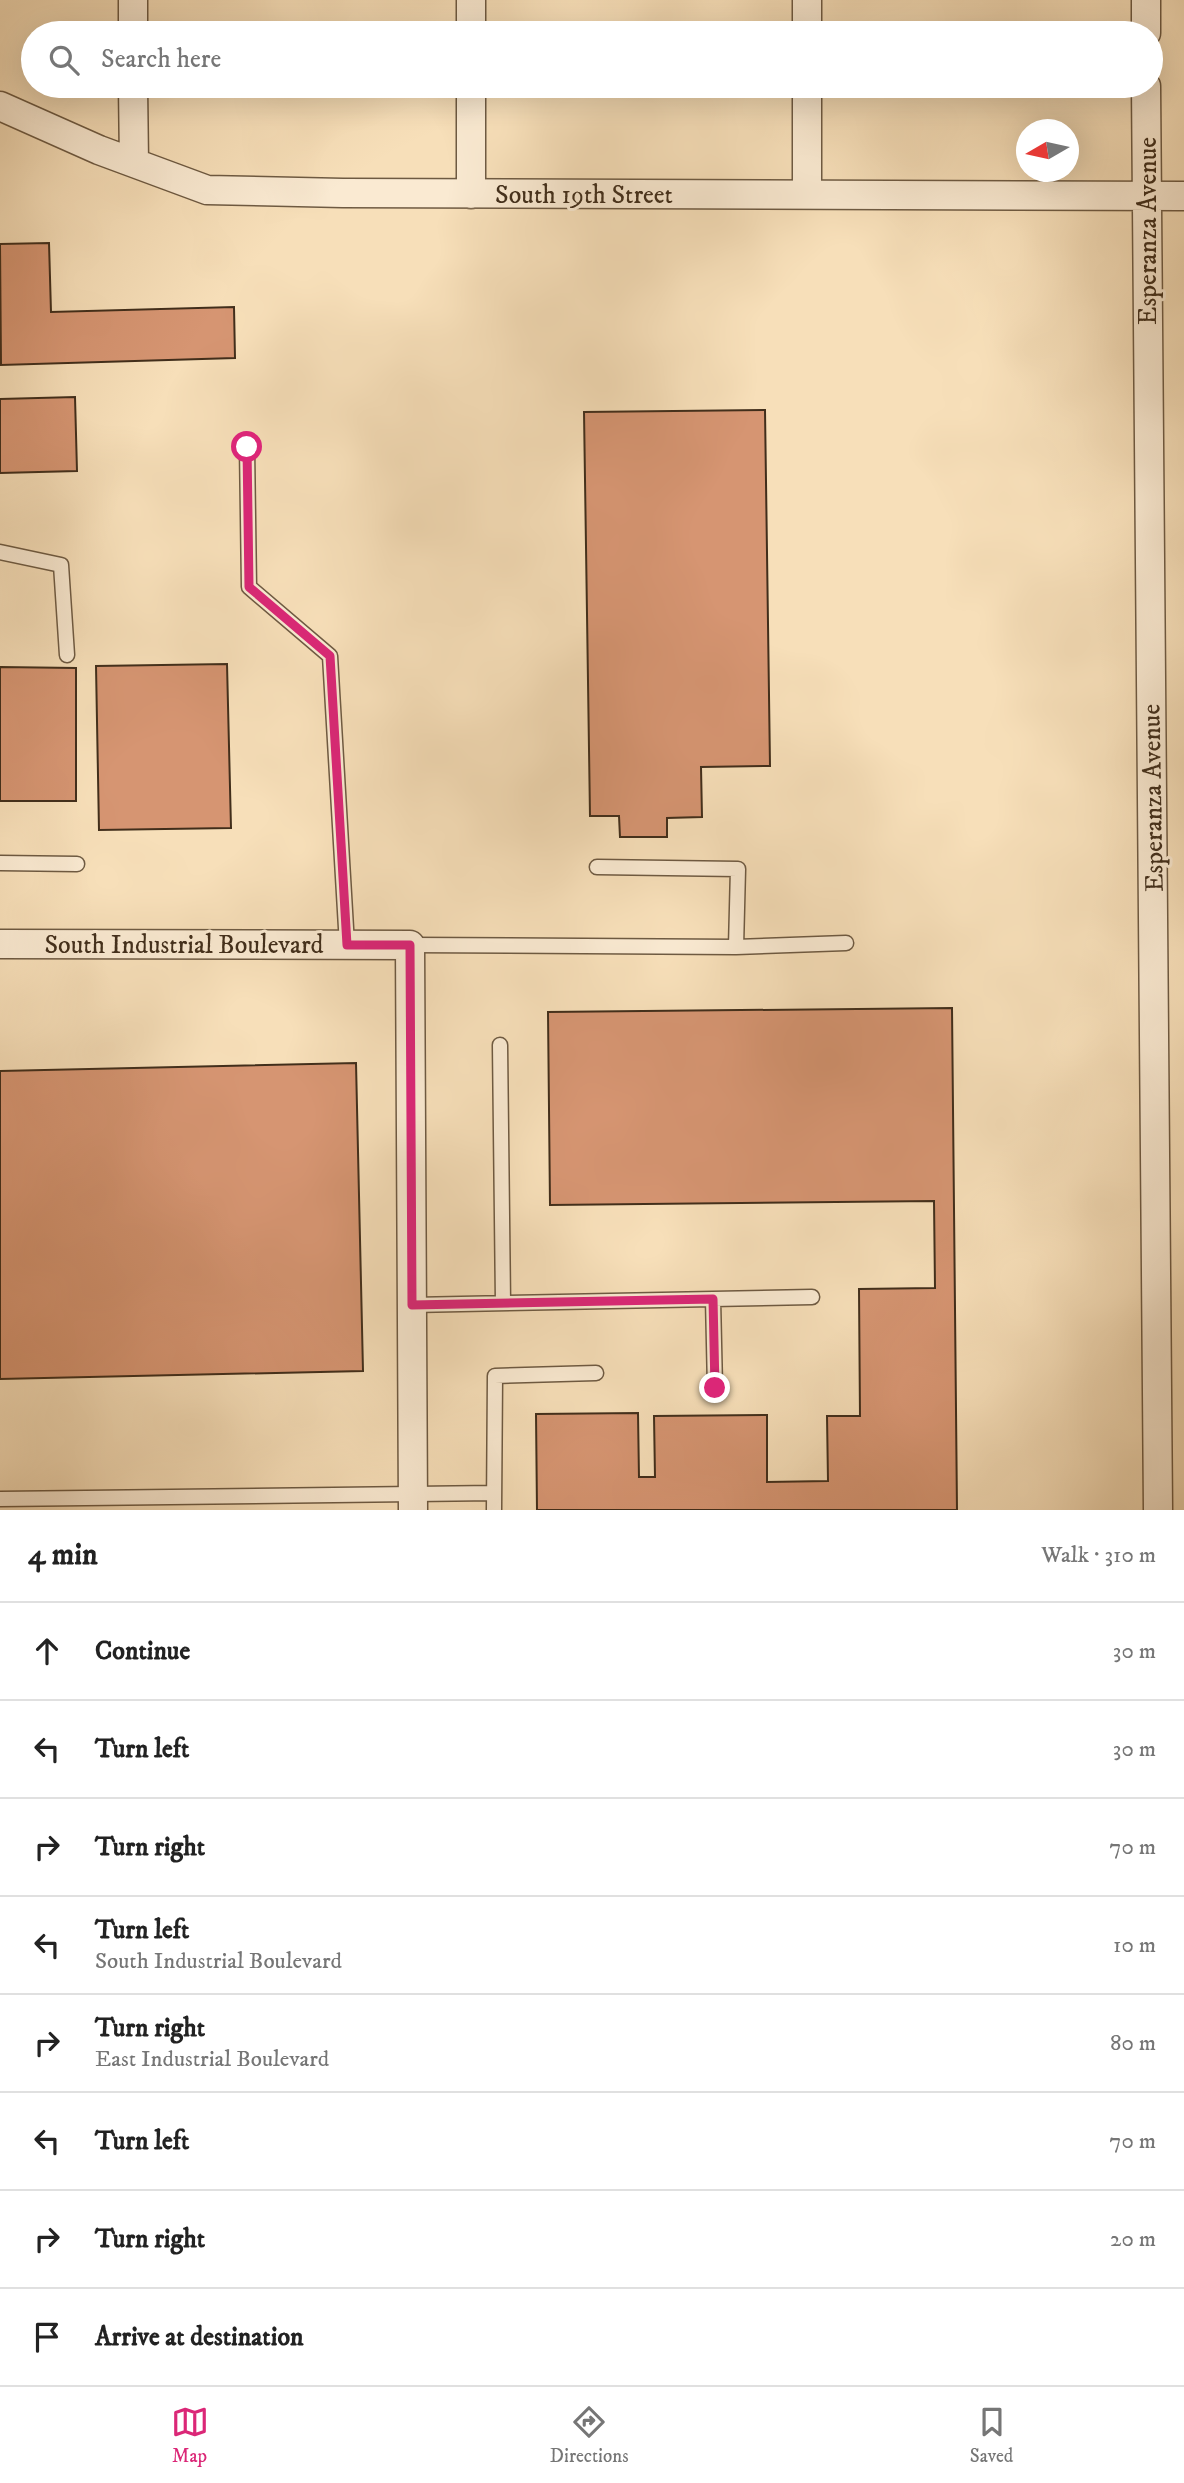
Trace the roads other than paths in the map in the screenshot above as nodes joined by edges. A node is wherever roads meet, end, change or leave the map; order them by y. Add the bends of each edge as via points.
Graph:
1 (133, 0) edge
2 (471, 0) edge
3 (807, 0) edge
4 (1146, 0) edge
5 (133, 21) edge
6 (471, 21) edge
7 (807, 21) edge
8 (1146, 21) edge
9 (134, 98) edge
10 (471, 98) edge
11 (807, 98) edge
12 (1146, 98) edge
13 (0, 106) edge
14 (134, 163) junction
15 (471, 194) junction
16 (807, 194) junction
17 (1147, 195) junction
18 (1184, 196) edge
19 (247, 447) dead end
20 (0, 552) edge
21 (67, 655) dead end
22 (0, 863) edge
23 (77, 864) dead end
24 (597, 867) dead end
25 (846, 943) dead end
26 (0, 944) edge
27 (347, 945) junction
28 (410, 945) junction
29 (736, 947) junction
30 (500, 1045) dead end
31 (812, 1297) dead end
32 (713, 1299) junction
33 (503, 1303) junction
34 (412, 1305) junction
35 (596, 1373) dead end
36 (715, 1388) dead end
37 (494, 1493) junction
38 (0, 1499) edge
39 (413, 1502) edge
40 (494, 1510) edge
41 (1158, 1510) edge

1 - 5 street
2 - 6 street
3 - 7 street
4 - 8 street
9 - 14 street
10 - 15 street
11 - 16 street
12 - 17 street, Esperanza Avenue
13 - 14 street, South 19th Street
14 - 15 street, South 19th Street via 207,190
15 - 16 street, South 19th Street
16 - 17 street, South 19th Street
17 - 18 street, South 19th Street
17 - 41 street, Esperanza Avenue
19 - 27 lane via 249,587 330,656
20 - 21 lane via 61,565
22 - 23 lane
24 - 29 lane via 738,869
25 - 29 lane
26 - 27 street, South Industrial Boulevard
27 - 28 street, South Industrial Boulevard
28 - 29 lane
28 - 34 street
30 - 33 lane
31 - 32 lane
32 - 33 lane
32 - 36 lane
33 - 34 lane
34 - 39 street
35 - 37 lane via 495,1376
37 - 39 lane
37 - 40 lane
38 - 39 lane

